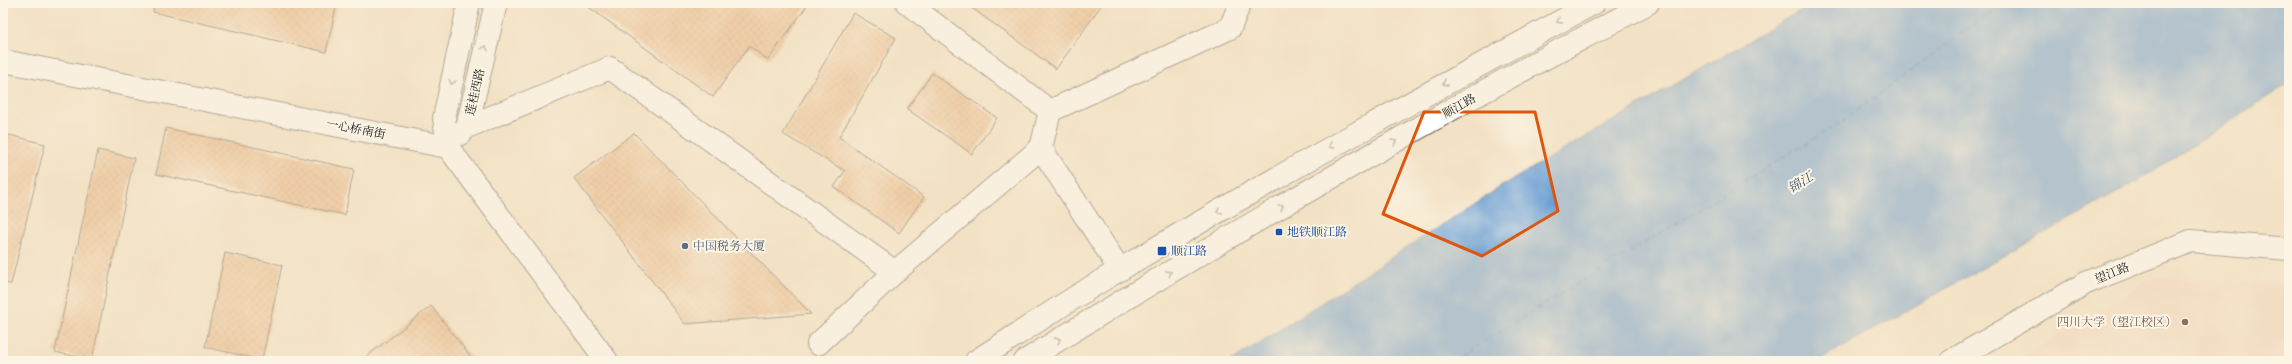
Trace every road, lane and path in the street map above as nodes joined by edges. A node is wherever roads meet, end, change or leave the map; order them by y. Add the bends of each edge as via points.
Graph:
1 (469, 3) edge
2 (496, 3) edge
3 (908, 3) edge
4 (1240, 3) edge
5 (1594, 3) edge
6 (1648, 3) edge
7 (3, 60) edge
8 (1050, 111) junction
9 (467, 126) junction
10 (448, 147) junction
11 (1040, 148) junction
12 (2289, 249) edge
13 (1120, 270) junction
14 (895, 272) junction
15 (818, 344) dead end
16 (607, 361) edge
17 (976, 361) edge
18 (1025, 361) edge
19 (1951, 361) edge

1 -> 10 street, 莲桂西路 via 444,118
9 -> 2 street, 莲桂西路
3 - 8 street
4 - 8 street via 1230,28
5 -> 13 street via 1425,93
18 -> 6 street, 顺江路 via 1288,202 1446,112
7 - 10 street, 一心桥南街
8 - 11 street
9 - 10 street, 莲桂西路
9 - 14 street via 610,68
10 - 16 street
11 - 13 street
11 - 14 street
12 - 19 street, 望江路 via 2191,241 2086,283
13 - 17 street
14 - 15 street

